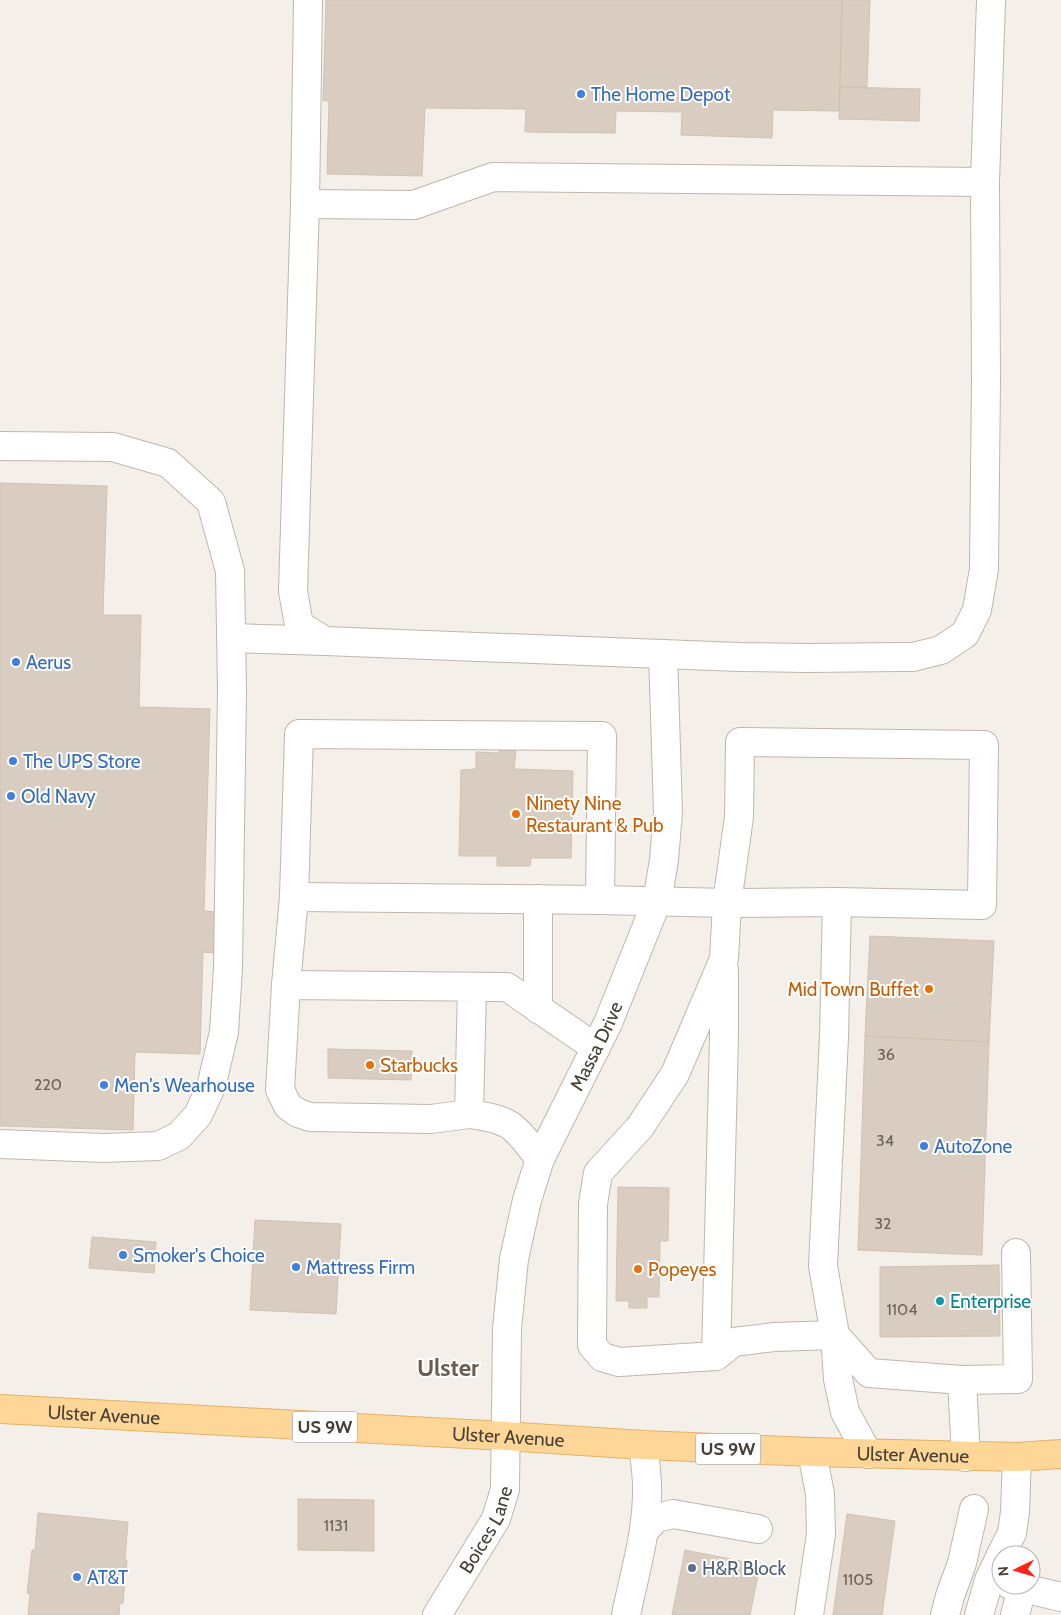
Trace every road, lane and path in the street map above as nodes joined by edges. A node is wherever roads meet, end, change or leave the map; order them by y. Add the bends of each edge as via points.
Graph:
1 (308, 0) edge
2 (991, 0) edge
3 (986, 182) junction
4 (305, 204) junction
5 (0, 446) edge
6 (230, 638) junction
7 (325, 641) junction
8 (663, 654) junction
9 (294, 897) junction
10 (538, 899) junction
11 (600, 900) junction
12 (657, 901) junction
13 (836, 902) junction
14 (727, 903) junction
15 (724, 960) junction
16 (295, 985) junction
17 (472, 988) junction
18 (538, 1008) junction
19 (596, 1048) junction
20 (469, 1114) junction
21 (0, 1144) edge
22 (540, 1159) junction
23 (1016, 1253) dead end
24 (835, 1336) junction
25 (716, 1356) junction
26 (962, 1380) junction
27 (0, 1409) edge
28 (505, 1436) junction
29 (643, 1445) junction
30 (812, 1452) junction
31 (868, 1454) junction
32 (1061, 1454) edge
33 (966, 1457) junction
34 (1017, 1457) junction
35 (1061, 1474) edge
36 (974, 1509) dead end
37 (758, 1529) dead end
38 (644, 1531) junction
39 (1006, 1545) edge
40 (1016, 1595) edge
41 (1022, 1595) edge
42 (437, 1615) edge
43 (626, 1615) edge
44 (809, 1615) edge
45 (945, 1615) edge
46 (979, 1615) edge
47 (1015, 1615) edge

1 - 4 street
2 - 3 street
3 - 4 street via 493,176 414,205
3 - 8 street via 984,569 977,610 965,634 941,650 913,657
4 - 7 street via 293,591 299,624
5 - 6 street via 112,447 168,463 211,502 230,571
6 - 7 street
6 - 21 street via 228,968 224,1032 211,1087 198,1115 179,1136 158,1146 104,1148
7 - 8 street
8 - 12 street, Massa Drive via 668,812
9 - 10 street
9 - 11 street via 299,734 602,736
9 - 16 street
10 - 11 street
10 - 18 street
11 - 12 street
12 - 14 street
12 - 19 street, Massa Drive
13 - 14 street
13 - 14 street via 982,905 984,745 740,742 739,817
13 - 24 street via 834,1037 823,1266
14 - 15 street
15 - 25 street
15 - 25 street via 675,1074 640,1127 598,1173 593,1204 592,1345 602,1357 619,1362
16 - 17 street
16 - 20 street via 280,1090 288,1106 310,1117 431,1119
17 - 18 street via 507,987
17 - 20 street
18 - 19 street
19 - 22 street, Massa Drive
20 - 22 street via 509,1125
22 - 28 street, Massa Drive via 526,1200 514,1258 506,1329
23 - 26 street via 1018,1379
24 - 25 street via 774,1337 734,1342
24 - 26 street via 869,1373
24 - 31 street via 838,1379 845,1412
26 - 33 street
27 - 28 main road, Ulster Avenue / US 9W
28 - 29 main road, Ulster Avenue / US 9W
28 - 42 street, Boices Lane via 505,1489 496,1518
29 - 30 main road, Ulster Avenue / US 9W
29 - 38 street via 648,1494
30 - 31 main road, Ulster Avenue / US 9W
30 - 44 street via 820,1494 821,1534
31 - 33 main road, Ulster Avenue / US 9W
32 - 34 main road, US 9W
33 - 34 main road, Ulster Avenue / US 9W
34 - 35 main road
34 - 39 street via 1015,1512 1012,1533
36 - 45 street via 962,1563
37 - 38 street via 673,1514 656,1518
38 - 43 street
40 - 46 street
41 - 47 street

